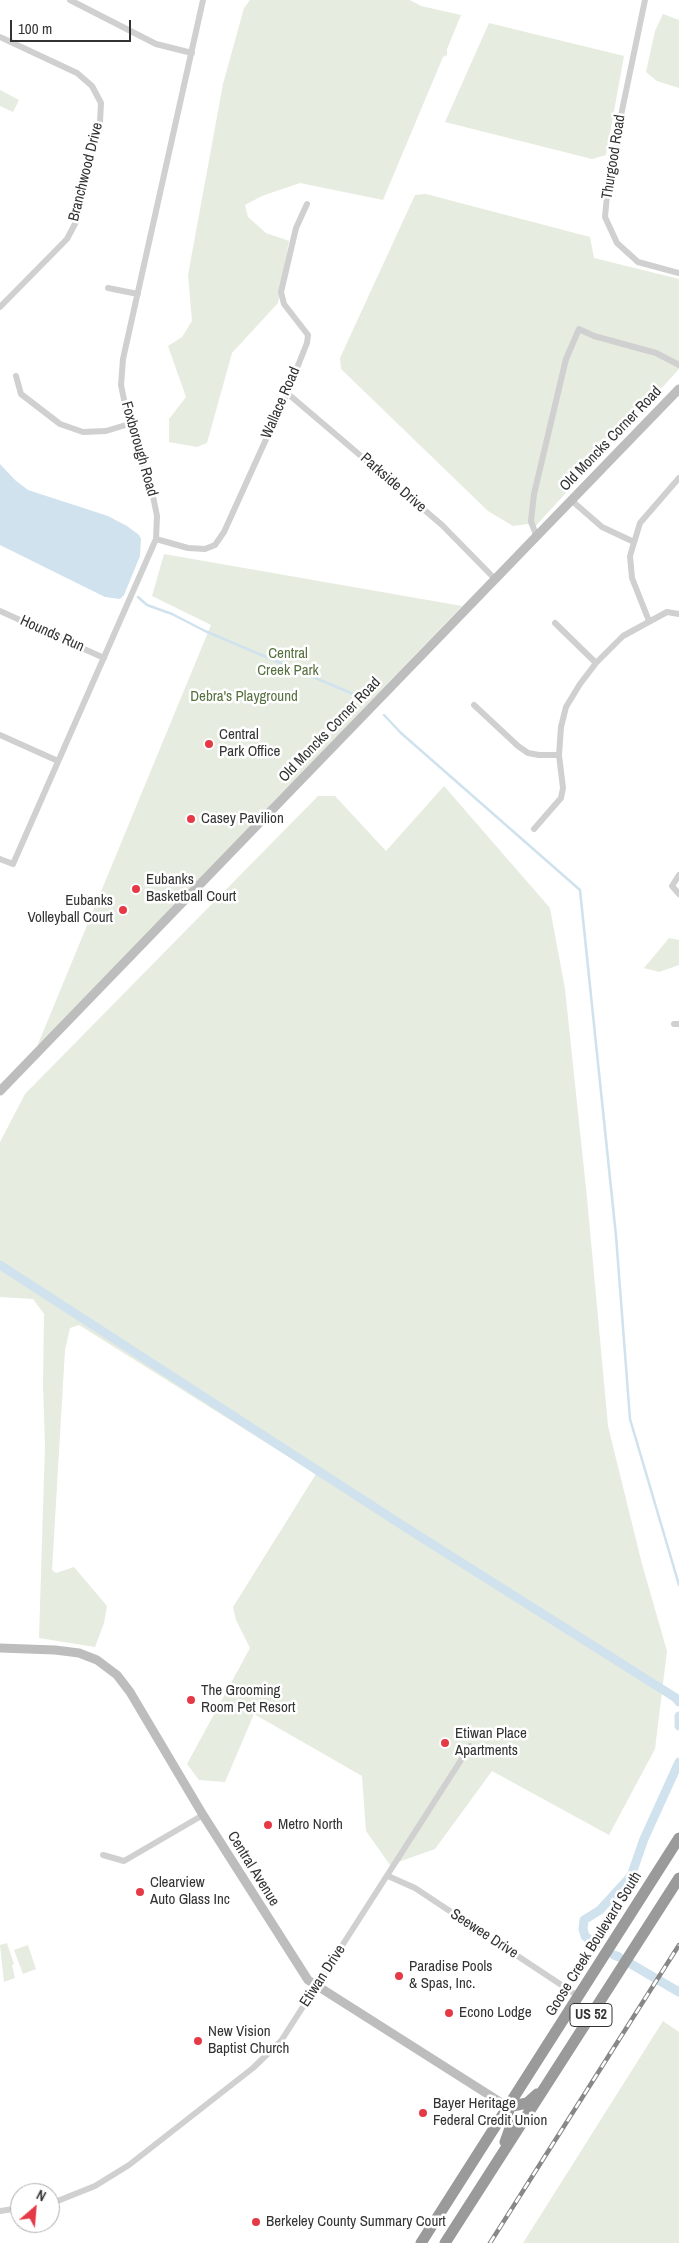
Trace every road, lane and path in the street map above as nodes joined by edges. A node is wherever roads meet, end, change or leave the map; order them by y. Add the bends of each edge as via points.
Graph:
1 (70, 0) edge
2 (204, 0) edge
3 (644, 0) edge
4 (0, 37) edge
5 (192, 53) junction
6 (307, 204) dead end
7 (679, 273) edge
8 (108, 288) dead end
9 (138, 294) junction
10 (0, 307) edge
11 (679, 365) edge
12 (16, 376) dead end
13 (679, 388) edge
14 (287, 393) junction
15 (129, 424) junction
16 (679, 478) edge
17 (571, 500) junction
18 (536, 535) junction
19 (156, 539) junction
20 (634, 542) junction
21 (494, 578) junction
22 (0, 610) edge
23 (679, 614) edge
24 (649, 622) junction
25 (555, 623) dead end
26 (104, 658) junction
27 (596, 663) junction
28 (474, 705) dead end
29 (0, 736) edge
30 (559, 755) junction
31 (58, 761) junction
32 (534, 829) dead end
33 (0, 859) edge
34 (679, 875) edge
35 (679, 894) edge
36 (0, 1091) edge
37 (0, 1648) edge
38 (470, 1746) dead end
39 (203, 1815) junction
40 (679, 1838) edge
41 (102, 1855) dead end
42 (388, 1876) junction
43 (679, 1878) edge
44 (317, 1986) junction
45 (578, 1996) junction
46 (548, 2083) junction
47 (508, 2107) junction
48 (504, 2152) junction
49 (60, 2200) edge
50 (421, 2243) edge
51 (445, 2243) edge

1 - 5 street via 156,44
2 - 5 street, Foxborough Road
3 - 7 street, Thurgood Road via 610,167 605,217 617,243 638,262
4 - 10 street, Branchwood Drive via 77,73 92,86 101,103 100,122 77,220 67,239
5 - 9 street, Foxborough Road
6 - 14 street, Wallace Road via 296,228 281,292 284,304 308,335 308,343
8 - 9 street
9 - 15 street, Foxborough Road via 123,359 121,385
11 - 18 street via 656,354 579,330 566,359 534,494 531,521
12 - 15 street via 22,394 60,424 90,432
13 - 17 street, Old Moncks Corner Road
14 - 19 street, Wallace Road via 224,532 215,544 205,549 188,548
14 - 21 street, Parkside Drive via 442,525
15 - 19 street, Foxborough Road via 153,496 157,516
16 - 20 street via 640,523
17 - 18 street, Old Moncks Corner Road
17 - 20 street via 602,527
18 - 21 street, Old Moncks Corner Road
19 - 26 street, Foxborough Road
20 - 24 street via 630,556 632,578
21 - 36 street, Old Moncks Corner Road
22 - 26 street, Hounds Run
23 - 24 street via 667,612
24 - 27 street via 623,636
25 - 27 street
26 - 31 street, Foxborough Road
27 - 30 street via 566,707
28 - 30 street via 528,753
29 - 31 street
30 - 32 street via 561,798
31 - 33 street, Foxborough Road via 13,864
34 - 35 street via 672,886
37 - 39 street, Central Avenue via 79,1653 97,1660 117,1675
38 - 42 street, Etiwan Drive
39 - 41 street via 124,1861
39 - 44 street, Central Avenue via 287,1949 308,1980
40 - 45 highway, Goose Creek Boulevard South / US 52
42 - 44 street, Etiwan Drive
42 - 45 street, Seewee Drive via 415,1888
43 - 46 highway, US 52
44 - 47 street, Central Avenue
44 - 49 street, Etiwan Drive via 282,2041 253,2068 129,2165 95,2186
45 - 47 highway, Goose Creek Boulevard South / US 52
46 - 47 highway via 527,2103
46 - 48 highway, US 52
47 - 48 highway via 510,2128
47 - 50 highway, Goose Creek Boulevard South / US 52
48 - 51 highway, US 52

